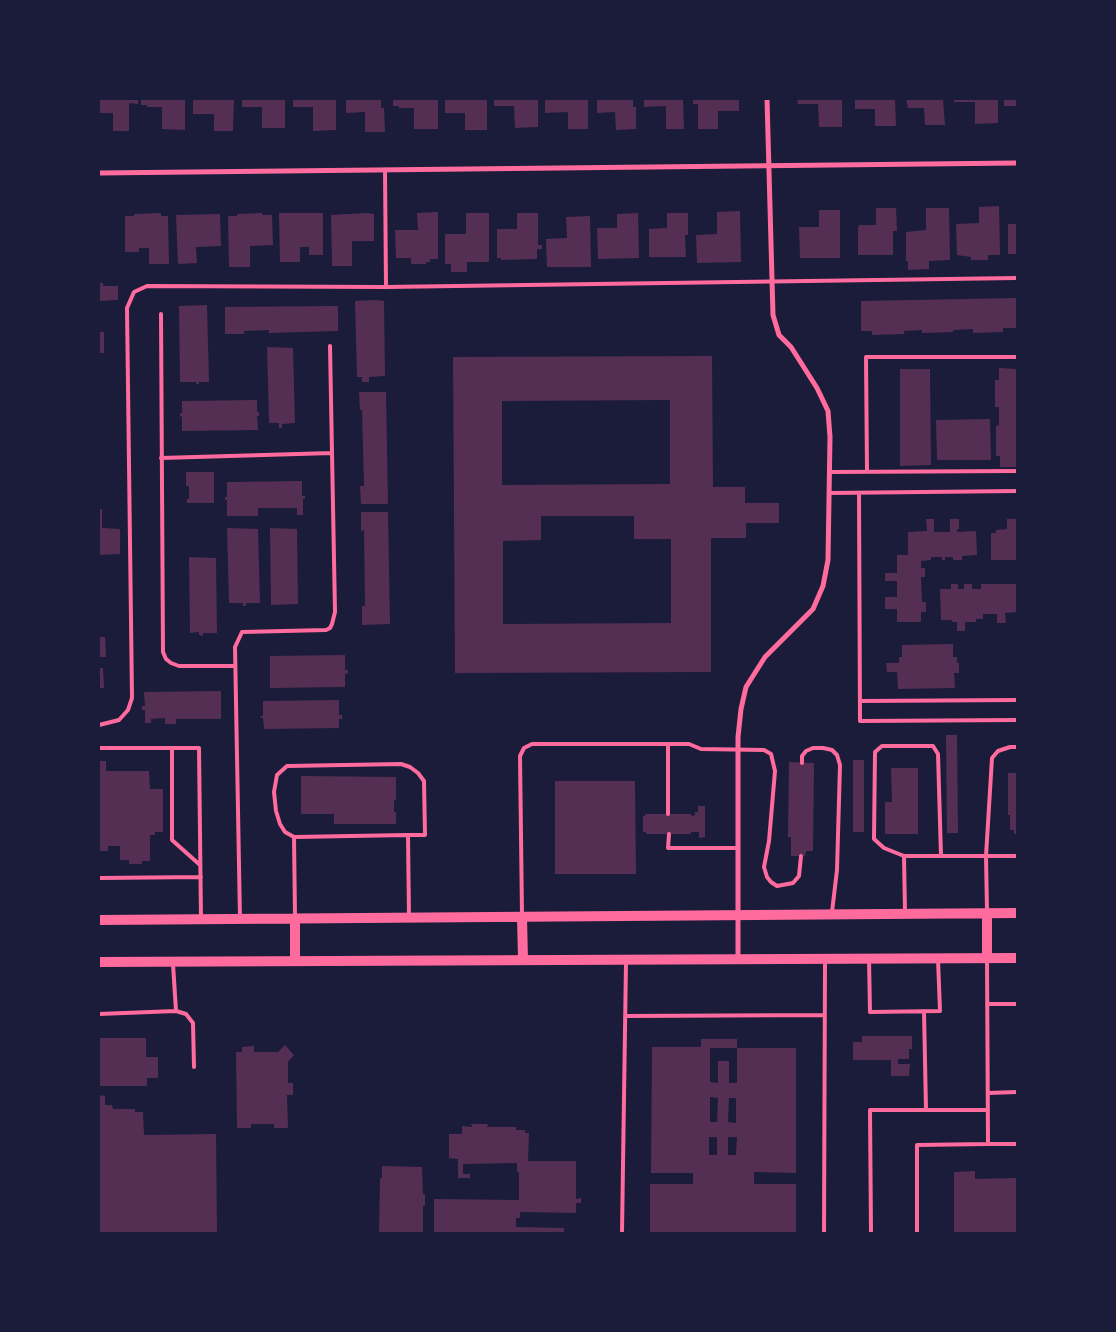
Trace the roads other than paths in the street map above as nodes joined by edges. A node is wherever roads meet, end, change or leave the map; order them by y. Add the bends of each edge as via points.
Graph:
1 (767, 99) edge
2 (1017, 163) edge
3 (768, 167) junction
4 (386, 170) junction
5 (99, 173) edge
6 (1017, 278) edge
7 (772, 282) junction
8 (386, 287) junction
9 (161, 314) dead end
10 (330, 346) dead end
11 (1017, 357) edge
12 (332, 453) junction
13 (160, 458) junction
14 (867, 471) junction
15 (1017, 471) edge
16 (829, 472) junction
17 (1017, 491) edge
18 (829, 493) junction
19 (859, 493) junction
20 (235, 666) junction
21 (1017, 700) edge
22 (860, 701) junction
23 (1017, 720) edge
24 (99, 725) edge
25 (668, 744) junction
26 (1017, 747) edge
27 (99, 748) edge
28 (172, 748) junction
29 (738, 749) junction
30 (802, 762) dead end
31 (668, 814) dead end
32 (669, 834) dead end
33 (408, 835) junction
34 (294, 837) junction
35 (738, 848) junction
36 (801, 856) dead end
37 (904, 856) junction
38 (941, 856) junction
39 (986, 856) junction
40 (1017, 856) edge
41 (200, 865) junction
42 (201, 877) junction
43 (99, 878) edge
44 (905, 914) junction
45 (987, 914) junction
46 (1017, 914) edge
47 (832, 915) junction
48 (737, 916) junction
49 (522, 917) junction
50 (295, 918) junction
51 (409, 918) junction
52 (201, 919) junction
53 (240, 919) junction
54 (99, 920) edge
55 (938, 958) junction
56 (987, 958) junction
57 (1017, 958) edge
58 (738, 959) junction
59 (825, 959) junction
60 (869, 959) junction
61 (523, 960) junction
62 (626, 960) junction
63 (295, 961) junction
64 (99, 962) edge
65 (173, 962) junction
66 (988, 1004) junction
67 (1017, 1004) edge
68 (924, 1011) junction
69 (176, 1012) junction
70 (99, 1014) edge
71 (825, 1015) junction
72 (625, 1016) junction
73 (194, 1067) dead end
74 (1017, 1092) edge
75 (988, 1093) junction
76 (926, 1110) junction
77 (988, 1110) junction
78 (988, 1144) junction
79 (1017, 1144) edge
80 (622, 1233) edge
81 (824, 1233) edge
82 (871, 1233) edge
83 (917, 1233) edge

1 - 3 street
2 - 3 street
3 - 4 street
3 - 7 street
4 - 5 street
4 - 8 lane
6 - 7 lane
7 - 8 lane
7 - 16 street via 773,315 779,335 791,347 828,411
8 - 24 lane via 147,286 134,292 127,308 132,698 128,710 119,720
9 - 13 lane
10 - 12 lane
11 - 14 lane via 866,358
12 - 13 lane
12 - 20 lane via 335,612 332,624 326,630 242,632 235,647
13 - 20 lane via 163,652 166,659 179,666
14 - 15 lane
14 - 16 lane
16 - 18 street
17 - 19 lane
18 - 19 lane
18 - 29 street via 828,560 823,586 813,609 765,657 746,687
19 - 22 lane
20 - 53 lane
21 - 22 lane
22 - 23 lane via 860,721
25 - 29 lane via 689,744 701,749
25 - 31 lane
25 - 49 lane via 532,744 524,748 520,756
26 - 39 lane via 998,751 992,758
27 - 28 lane
28 - 41 lane via 172,840
28 - 41 lane via 199,748
29 - 35 street
29 - 36 lane via 764,750 774,760 776,771 764,867 767,877 778,886 793,883 799,876
30 - 47 lane via 806,751 823,748 832,750 840,765
32 - 35 lane via 668,848
33 - 34 lane
33 - 34 lane via 425,835 424,781 410,767 401,764 288,766 277,774 274,792 280,824
33 - 51 lane
34 - 50 lane
35 - 48 street
37 - 38 lane
37 - 38 lane via 884,848 874,839 875,752 882,746 933,746 938,754
37 - 44 lane
38 - 39 lane
39 - 40 lane
39 - 45 lane
41 - 42 lane
42 - 43 lane
42 - 52 lane
44 - 45 main road
44 - 47 main road
45 - 46 main road
45 - 56 main road
47 - 48 main road
48 - 49 main road
48 - 58 street
49 - 51 main road
49 - 61 main road
50 - 51 main road
50 - 53 main road
50 - 63 main road
52 - 53 main road
52 - 54 main road
55 - 56 main road
55 - 60 main road
55 - 68 lane via 940,1011
56 - 57 main road
56 - 66 lane
58 - 59 main road
58 - 62 main road
59 - 60 main road
59 - 71 lane
60 - 68 lane via 870,1012
61 - 62 main road
61 - 63 main road
62 - 72 lane
63 - 65 main road
64 - 65 main road
65 - 69 lane
66 - 67 lane
66 - 75 lane
68 - 76 lane
69 - 70 lane
69 - 73 lane via 186,1014 193,1023
71 - 72 lane
71 - 81 lane
72 - 80 lane
74 - 75 lane
75 - 77 lane
76 - 77 lane
76 - 82 lane via 870,1110
77 - 78 lane
78 - 79 lane
78 - 83 lane via 917,1145

